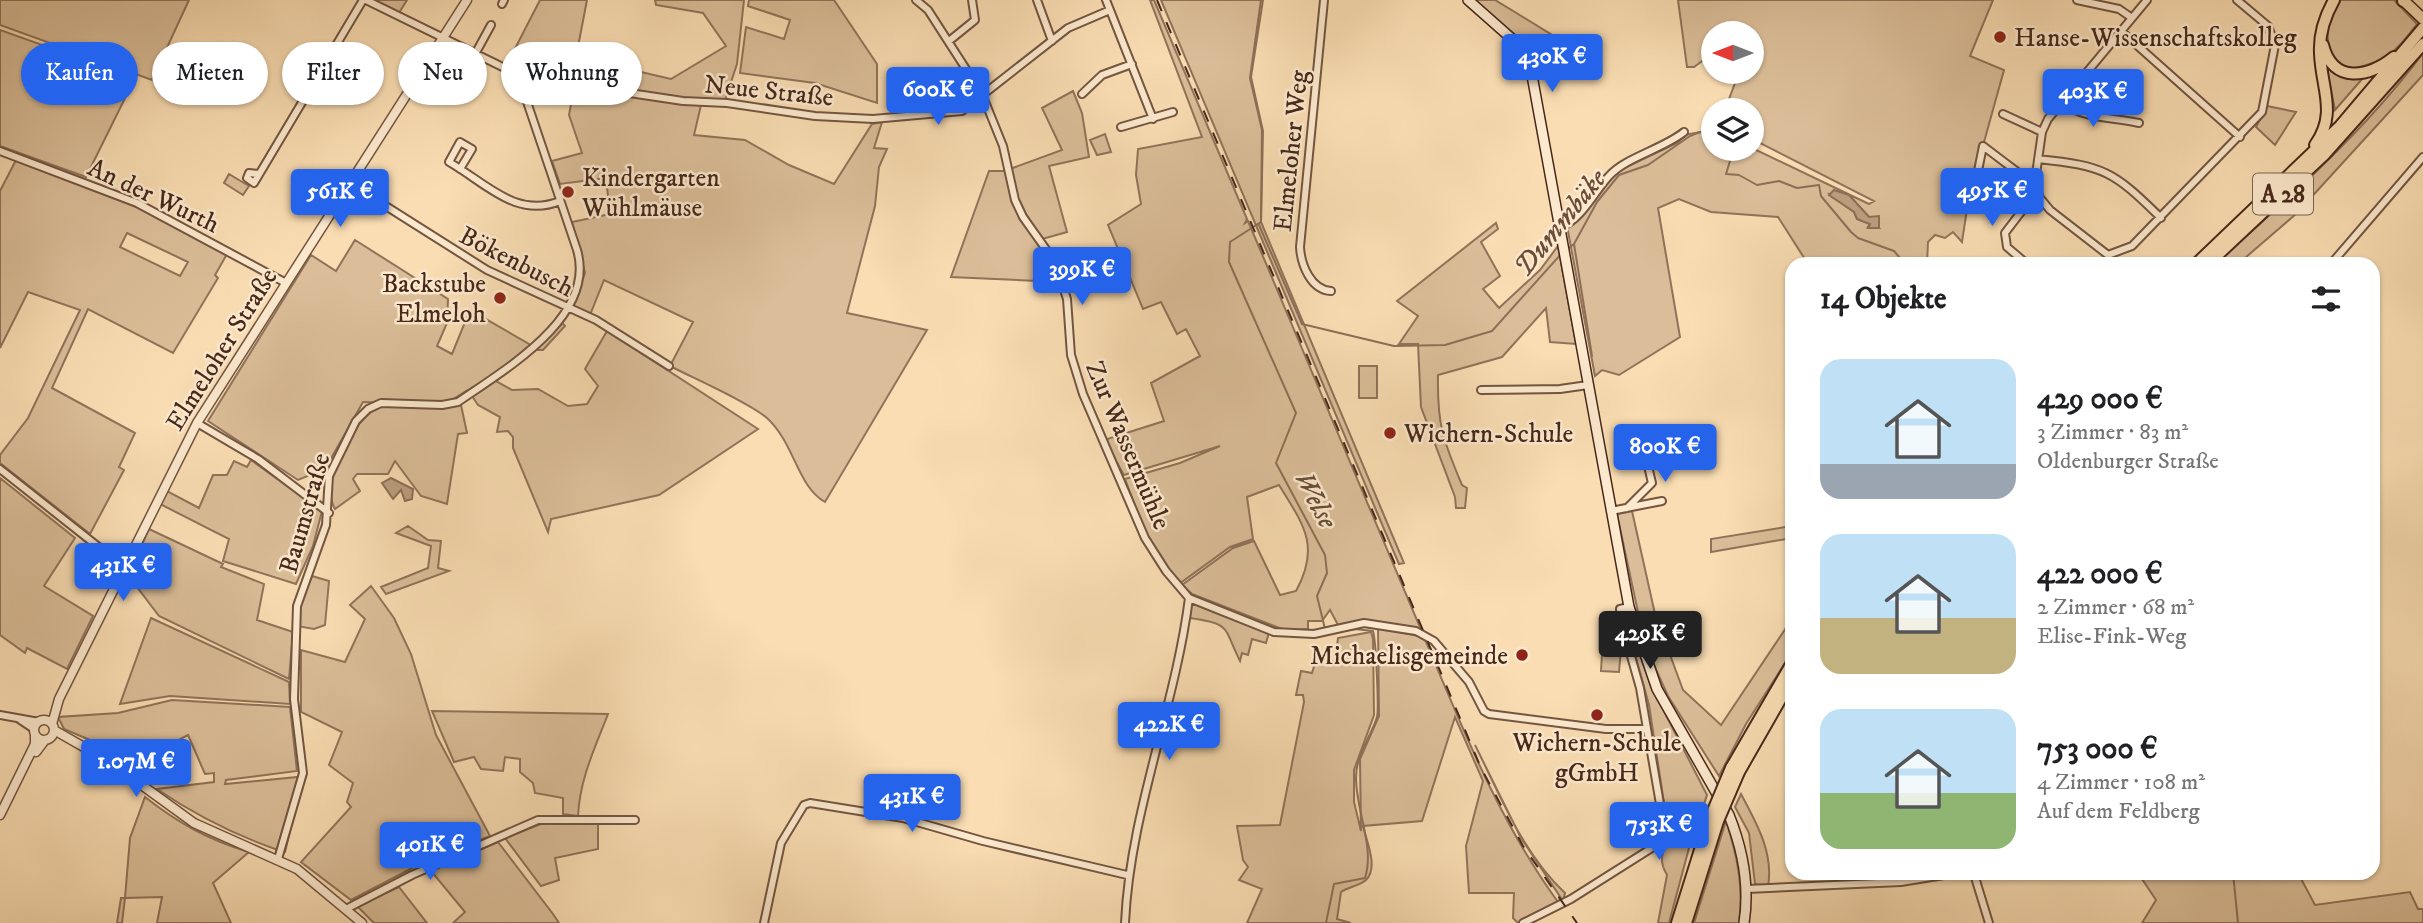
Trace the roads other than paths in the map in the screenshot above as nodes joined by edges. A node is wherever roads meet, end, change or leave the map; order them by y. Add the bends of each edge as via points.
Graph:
1 (365, 0) edge
2 (467, 0) edge
3 (916, 0) edge
4 (972, 0) edge
5 (1037, 0) edge
6 (1106, 0) edge
7 (1324, 0) edge
8 (1468, 0) edge
9 (2077, 0) edge
10 (2147, 0) edge
11 (2334, 0) edge
12 (2403, 0) edge
13 (2242, 1) edge
14 (1110, 10) junction
15 (2132, 18) junction
16 (2423, 19) edge
17 (491, 25) dead end
18 (2423, 28) edge
19 (2122, 31) junction
20 (444, 38) junction
21 (2321, 39) junction
22 (949, 41) junction
23 (1052, 41) junction
24 (452, 42) edge
25 (482, 42) edge
26 (2418, 43) edge
27 (1132, 64) junction
28 (642, 93) edge
29 (982, 94) junction
30 (1082, 94) dead end
31 (2062, 102) junction
32 (528, 105) edge
33 (1173, 112) dead end
34 (2003, 114) dead end
35 (1153, 119) junction
36 (2138, 123) dead end
37 (1121, 127) dead end
38 (1684, 132) dead end
39 (2042, 132) junction
40 (2240, 137) junction
41 (0, 151) edge
42 (2423, 157) edge
43 (2038, 159) junction
44 (2302, 164) junction
45 (460, 169) dead end
46 (259, 174) dead end
47 (1977, 176) dead end
48 (351, 184) junction
49 (2036, 188) junction
50 (560, 201) junction
51 (2161, 218) junction
52 (1561, 227) junction
53 (2108, 255) joint
54 (2019, 257) edge
55 (2203, 257) edge
56 (2216, 257) edge
57 (2337, 257) edge
58 (286, 283) junction
59 (1331, 291) dead end
60 (566, 309) junction
61 (669, 366) dead end
62 (1588, 384) junction
63 (1481, 390) dead end
64 (197, 424) junction
65 (1643, 445) dead end
66 (0, 469) edge
67 (1662, 501) dead end
68 (1627, 508) junction
69 (1611, 511) junction
70 (328, 513) junction
71 (124, 567) junction
72 (1189, 598) junction
73 (1629, 607) junction
74 (1785, 676) edge
75 (1785, 689) edge
76 (0, 715) edge
77 (44, 729) junction
78 (1647, 729) junction
79 (1735, 770) junction
80 (0, 816) edge
81 (635, 820) dead end
82 (1714, 820) junction
83 (278, 859) junction
84 (1127, 876) junction
85 (1908, 880) edge
86 (1976, 880) edge
87 (1747, 889) junction
88 (348, 908) junction
89 (362, 923) edge
90 (764, 923) edge
91 (1125, 923) edge
92 (1523, 923) edge
93 (1677, 923) edge
94 (1686, 923) edge
95 (1744, 923) edge
96 (1989, 923) edge

1 - 20 street, Neue Straße
1 - 46 street
2 - 20 street, Elmeloher Straße
3 - 22 street, Zur Wassermühle
4 - 22 street via 975,20
5 - 23 street
6 - 14 street
7 - 59 street, Elmeloher Weg via 1300,247 1312,281
8 - 52 main road via 1511,38 1531,70
9 - 15 street via 2119,9
10 - 15 street
11 - 21 highway
12 - 16 main road
13 - 40 street via 2268,26 2275,45 2265,105
14 - 23 street, Neue Straße via 1068,28
14 - 27 street
15 - 19 street
17 - 25 street
18 - 26 highway, A 28
19 - 31 street
19 - 40 street
20 - 24 street, Neue Straße
20 - 48 street, Elmeloher Straße
21 - 26 highway via 2334,67 2352,75 2377,70
21 - 44 highway via 2329,110 2323,133
22 - 29 street, Zur Wassermühle
23 - 29 street, Neue Straße
26 - 44 highway, A 28
26 - 56 highway, A 28 via 2326,154
27 - 30 street via 1102,75
27 - 35 street
28 - 29 street, Neue Straße via 815,116 873,119 962,111
29 - 72 street, Zur Wassermühle via 1003,146 1015,200 1063,281 1074,370 1100,439 1153,552
31 - 36 street via 2085,115
31 - 39 street
32 - 50 street, Baumstraße
33 - 35 street
34 - 39 street
35 - 37 street
38 - 52 street via 1611,173 1573,220
39 - 43 street
40 - 51 street
41 - 58 street, An der Wurth via 137,203
42 - 57 street
43 - 49 street
43 - 51 street via 2092,166 2123,181
44 - 55 highway, A 28
45 - 50 street via 523,207
47 - 49 street via 1983,146
48 - 58 street, Elmeloher Straße
48 - 60 street, Bökenbusch via 459,254
49 - 53 street via 2043,204
49 - 54 street via 2005,233 2007,247
50 - 60 street, Baumstraße via 581,264
51 - 53 street via 2132,246
52 - 62 main road
58 - 64 street, Elmeloher Straße
60 - 61 street, Bökenbusch via 596,320
60 - 70 street, Baumstraße via 547,337 458,402 381,404 368,409 356,421 329,476
62 - 63 street
62 - 69 main road
64 - 70 street via 258,459
64 - 71 street, Elmeloher Straße
65 - 68 street via 1652,483
66 - 71 street
67 - 68 street
68 - 69 street
69 - 73 main road
70 - 83 street, Baumstraße via 297,606 294,699 303,773
71 - 77 street, Elmeloher Straße
72 - 78 street via 1274,632 1298,635 1377,624 1416,631 1465,677 1489,714 1584,727
72 - 84 street via 1178,671
73 - 78 street via 1620,609 1621,621
73 - 87 main road via 1662,699 1729,815 1744,859
74 - 79 highway
75 - 79 highway
76 - 77 street
77 - 80 street, Elmeloher Straße
77 - 83 street via 93,752 194,823
78 - 92 street via 1666,839 1571,899
79 - 82 highway, bridge
81 - 88 street via 538,820
82 - 93 highway
82 - 94 highway
83 - 88 street
84 - 90 street via 903,818 810,803 804,805 781,844
84 - 91 street
85 - 87 street
86 - 96 street
87 - 95 main road
88 - 89 street

